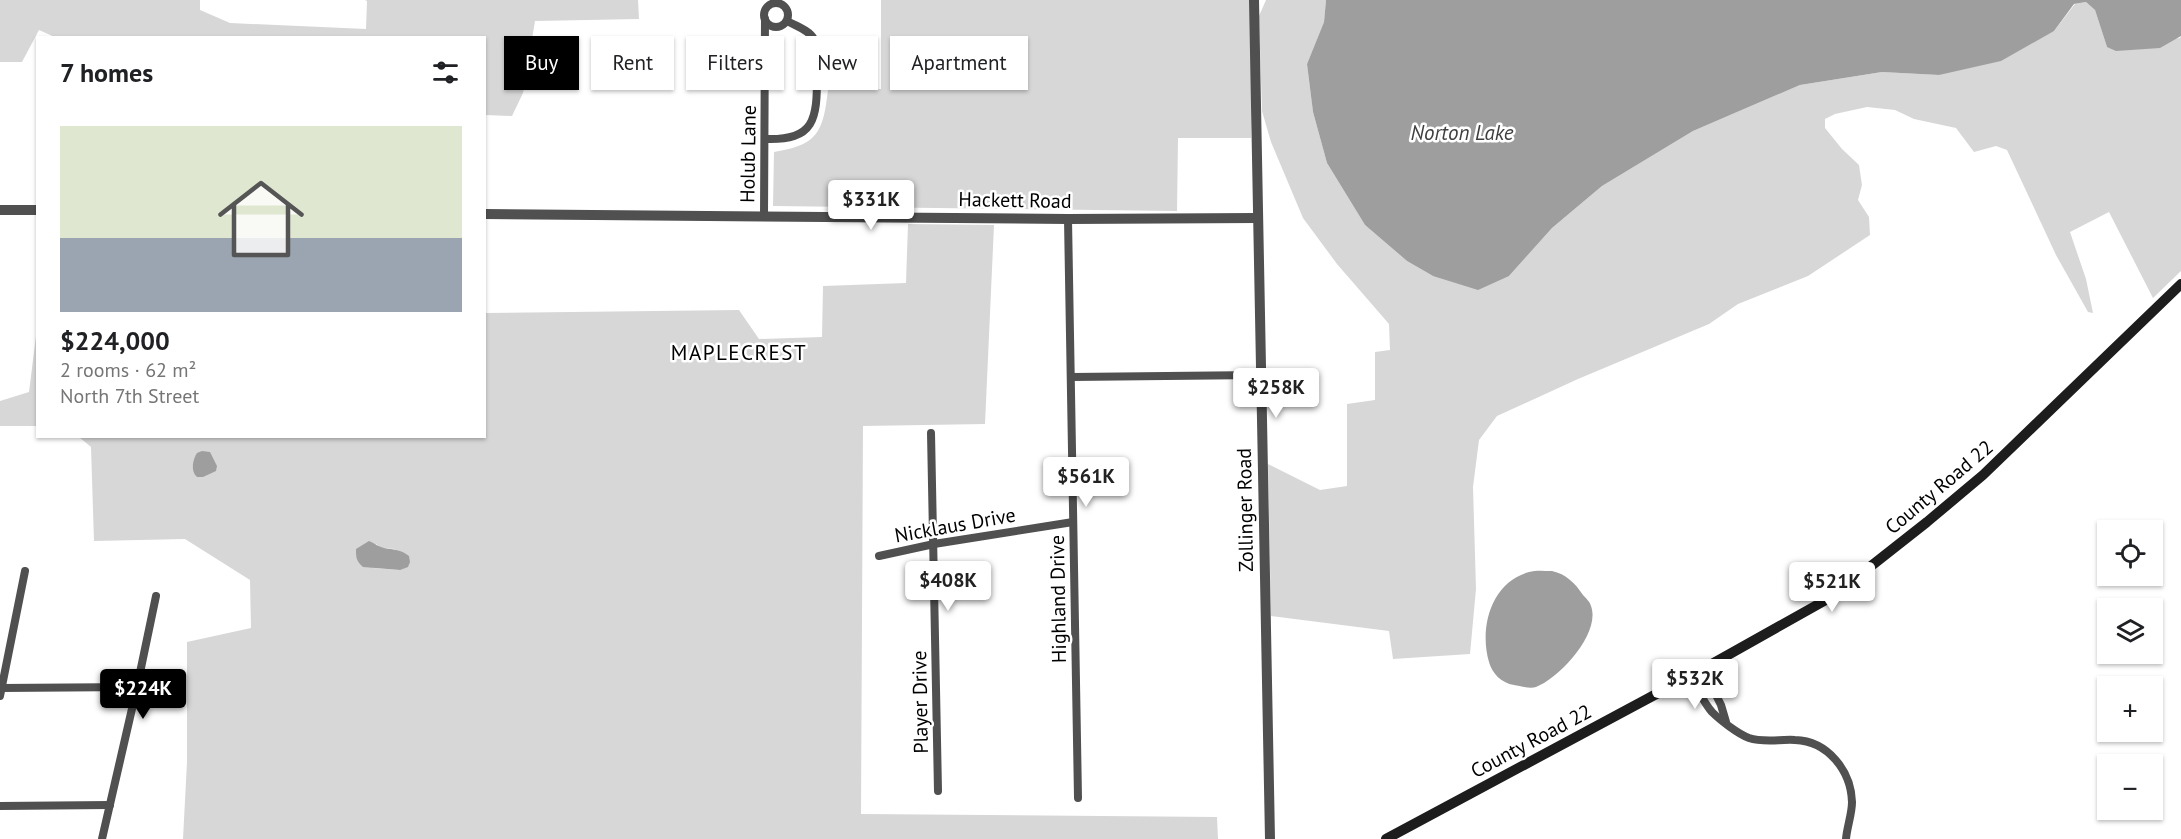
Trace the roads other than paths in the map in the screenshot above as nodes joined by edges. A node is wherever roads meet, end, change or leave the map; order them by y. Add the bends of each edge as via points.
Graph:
1 (1254, 0) edge
2 (765, 19) junction
3 (787, 21) junction
4 (765, 139) junction
5 (0, 210) edge
6 (36, 210) edge
7 (486, 214) edge
8 (764, 216) junction
9 (1258, 218) junction
10 (1068, 219) junction
11 (2181, 284) edge
12 (1260, 375) junction
13 (1072, 377) junction
14 (931, 433) dead end
15 (1073, 522) junction
16 (933, 544) junction
17 (879, 556) dead end
18 (26, 571) dead end
19 (156, 596) dead end
20 (1703, 669) junction
21 (1690, 676) junction
22 (137, 687) junction
23 (1, 691) edge
24 (1726, 722) junction
25 (938, 791) dead end
26 (1078, 798) dead end
27 (110, 805) junction
28 (0, 806) edge
29 (102, 839) edge
30 (1270, 839) edge
31 (1386, 839) edge
32 (1846, 839) edge

1 - 9 street, Zollinger Road
2 - 3 street via 774,27
2 - 3 street via 766,8 776,2 786,8
2 - 4 street, Holub Lane
3 - 4 street via 811,35 817,46 816,112 811,122 792,138
4 - 8 street, Holub Lane
5 - 6 street
7 - 8 street, Hackett Road
8 - 10 street, Hackett Road
9 - 10 street, Hackett Road
9 - 12 street, Zollinger Road
10 - 13 street, Highland Drive
11 - 20 main road, County Road 22 via 1983,475 1927,522 1833,596
12 - 13 street
12 - 30 street, Zollinger Road
13 - 15 street, Highland Drive
14 - 16 street, Player Drive
15 - 16 street, Nicklaus Drive
15 - 26 street, Highland Drive
16 - 17 street, Nicklaus Drive
16 - 25 street, Player Drive
18 - 23 street
19 - 22 street
20 - 21 main road, County Road 22
20 - 24 street
21 - 24 street via 1711,711
21 - 31 main road, County Road 22
22 - 23 street
22 - 27 street
24 - 32 street via 1749,738 1810,742 1831,754 1844,770 1850,791
27 - 28 street
27 - 29 street

